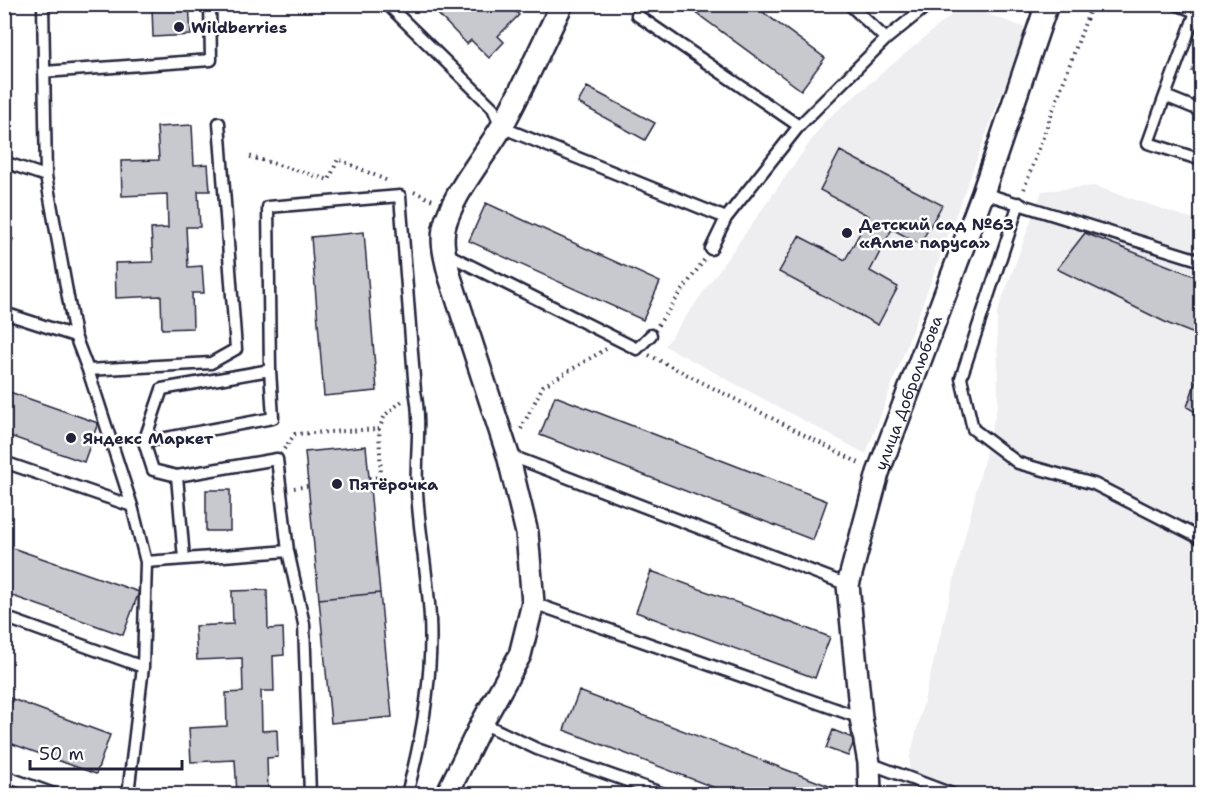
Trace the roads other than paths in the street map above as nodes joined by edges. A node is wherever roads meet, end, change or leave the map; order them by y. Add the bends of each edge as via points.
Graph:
1 (43, 4) edge
2 (210, 4) edge
3 (387, 4) edge
4 (562, 4) edge
5 (849, 4) edge
6 (929, 4) edge
7 (1176, 4) edge
8 (1040, 6) edge
9 (637, 15) dead end
10 (886, 39) junction
11 (45, 72) junction
12 (1165, 96) junction
13 (1202, 111) edge
14 (219, 123) dead end
15 (799, 126) junction
16 (501, 127) junction
17 (1202, 160) edge
18 (4, 162) edge
19 (46, 176) junction
20 (984, 193) junction
21 (1019, 203) junction
22 (726, 218) junction
23 (711, 249) road end
24 (444, 252) junction
25 (1202, 261) edge
26 (4, 313) edge
27 (651, 335) road end
28 (75, 336) junction
29 (88, 370) junction
30 (270, 370) junction
31 (144, 442) junction
32 (508, 455) junction
33 (4, 462) edge
34 (177, 476) junction
35 (132, 506) junction
36 (1202, 539) edge
37 (288, 551) junction
38 (184, 559) junction
39 (146, 561) junction
40 (848, 585) junction
41 (533, 603) junction
42 (4, 617) edge
43 (144, 668) junction
44 (861, 718) junction
45 (482, 723) junction
46 (869, 763) junction
47 (4, 776) edge
48 (54, 795) edge
49 (128, 795) edge
50 (310, 795) edge
51 (407, 795) edge
52 (447, 795) edge
53 (664, 795) edge
54 (870, 795) edge
55 (952, 795) edge

1 - 11 lane
2 - 11 lane via 211,60
3 - 16 lane via 493,108
4 - 16 street
5 - 10 lane
6 - 10 lane
7 - 12 lane via 1196,12
8 - 20 street, улица Добролюбова
9 - 15 lane
10 - 15 lane
11 - 19 lane
12 - 13 lane
12 - 17 lane via 1148,143
14 - 29 lane via 236,349 212,363
15 - 22 lane
16 - 22 lane
16 - 24 street via 446,219
18 - 19 lane
19 - 28 lane
20 - 21 lane
20 - 40 street, улица Добролюбова via 878,473
21 - 25 lane
21 - 36 lane via 961,378 973,429 1018,463 1094,484
22 - 23 lane
24 - 27 lane via 637,349
24 - 32 street
26 - 28 lane
28 - 29 lane
29 - 35 lane
30 - 31 lane via 162,389
30 - 31 lane via 273,418
30 - 51 lane via 268,207 400,196 419,407 417,490 430,619 429,670 418,755
31 - 34 lane via 153,470
32 - 40 lane
32 - 41 street via 527,533
33 - 35 lane
34 - 37 lane via 277,459
34 - 38 lane
35 - 39 lane
37 - 38 lane
37 - 50 lane via 304,624
38 - 39 lane
39 - 43 lane
40 - 44 street, улица Добролюбова
41 - 44 lane
41 - 45 street via 520,655
42 - 43 lane
43 - 49 lane
44 - 46 street, улица Добролюбова
45 - 52 street
45 - 53 lane via 537,749
46 - 54 street, улица Добролюбова
46 - 55 lane
47 - 48 lane

